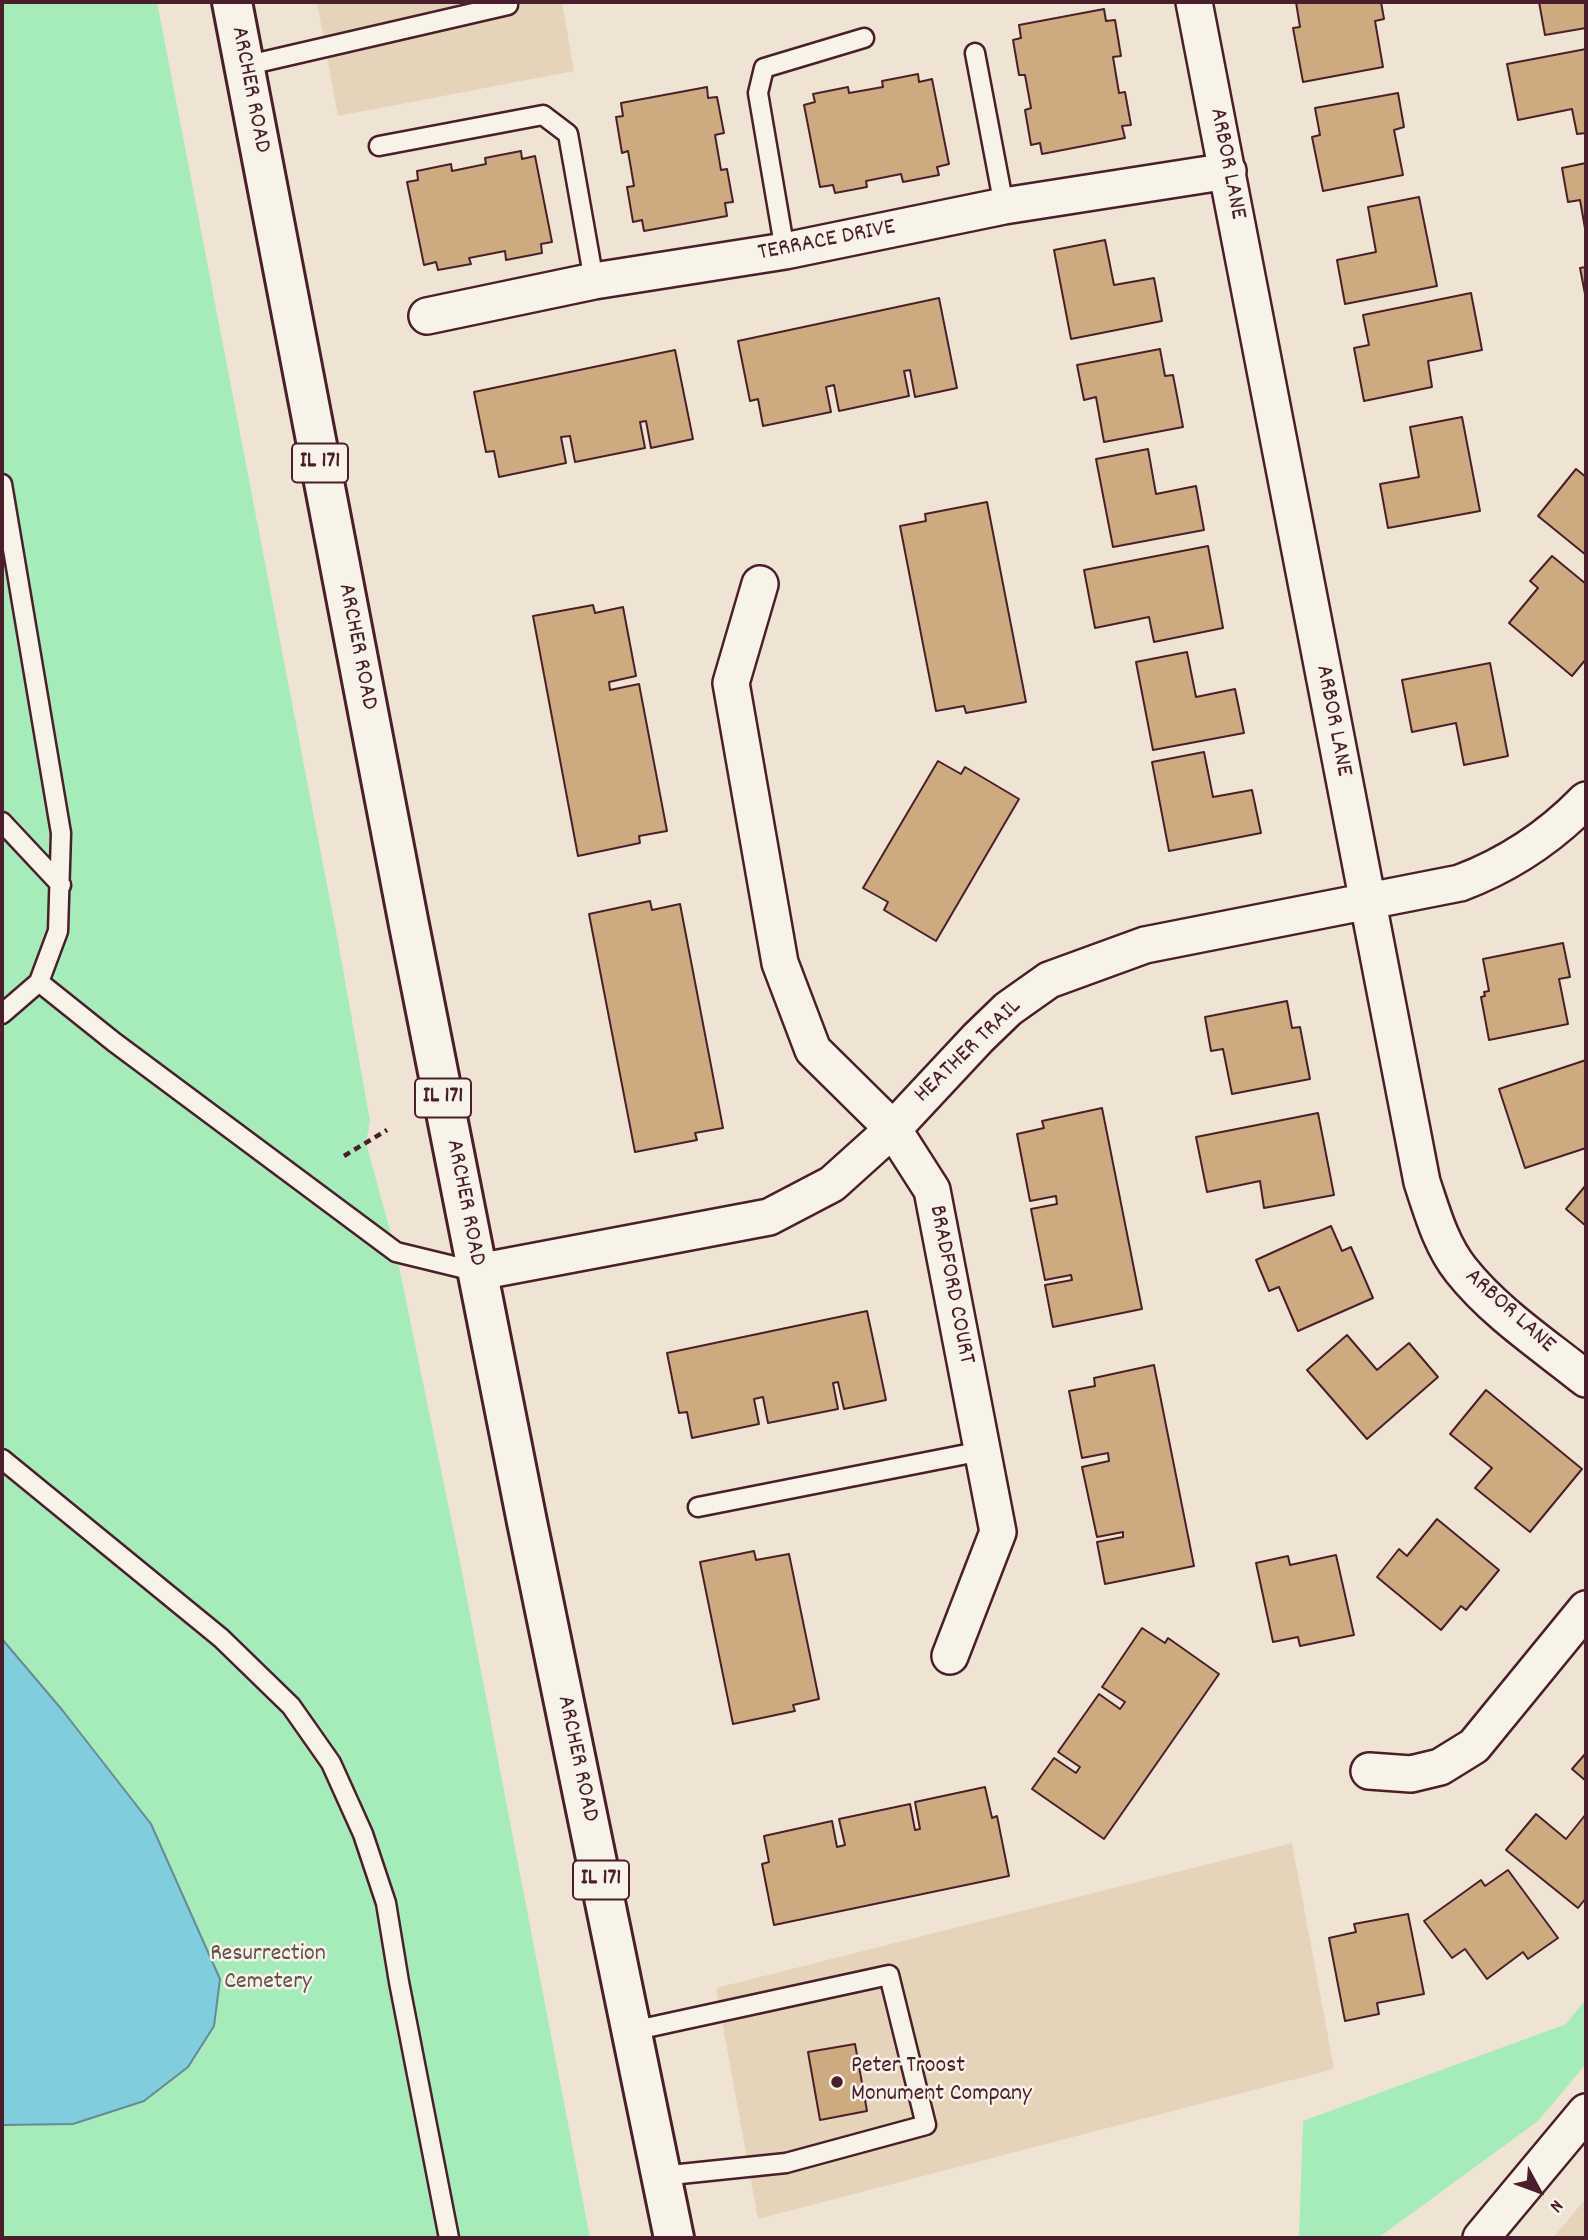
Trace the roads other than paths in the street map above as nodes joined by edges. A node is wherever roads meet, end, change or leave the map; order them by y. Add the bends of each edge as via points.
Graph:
1 (232, 2) edge
2 (1194, 2) edge
3 (508, 5) dead end
4 (864, 38) dead end
5 (975, 53) dead end
6 (244, 66) junction
7 (379, 146) dead end
8 (1228, 171) junction
9 (1004, 206) junction
10 (785, 251) junction
11 (594, 281) junction
12 (427, 316) dead end
13 (2, 484) edge
14 (760, 584) dead end
15 (1586, 800) edge
16 (2, 822) edge
17 (61, 885) junction
18 (1366, 902) junction
19 (39, 982) junction
20 (2, 1014) edge
21 (893, 1129) junction
22 (478, 1272) junction
23 (1586, 1379) edge
24 (982, 1451) junction
25 (2, 1459) edge
26 (698, 1507) dead end
27 (1586, 1609) edge
28 (950, 1656) dead end
29 (1369, 1771) dead end
30 (632, 2031) junction
31 (1586, 2112) edge
32 (661, 2176) junction
33 (449, 2238) edge
34 (674, 2238) edge
35 (1481, 2238) edge

1 - 6 main road, ARCHER ROAD / IL 171
2 - 8 street, ARBOR LANE
3 - 6 lane
4 - 10 lane via 764,68 758,93
5 - 9 lane
6 - 22 main road, ARCHER ROAD / IL 171
7 - 11 lane via 543,116 568,134
8 - 9 street, TERRACE DRIVE
8 - 18 street, ARBOR LANE
9 - 10 street, TERRACE DRIVE
10 - 11 street, TERRACE DRIVE
11 - 12 street, TERRACE DRIVE
13 - 17 lane via 61,833
14 - 21 street, BRADFORD COURT via 732,683 780,963 813,1050
15 - 18 street, HEATHER TRAIL via 1536,844 1482,875
16 - 17 lane
17 - 19 lane via 58,930
18 - 21 street, HEATHER TRAIL via 1145,945 1049,980 1008,1009
18 - 23 street, ARBOR LANE via 1422,1182 1445,1245 1461,1269 1502,1311
19 - 20 lane
19 - 22 lane via 396,1252
21 - 22 street, HEATHER TRAIL via 832,1184 769,1217
21 - 24 street, BRADFORD COURT via 932,1190
22 - 30 main road, ARCHER ROAD / IL 171
24 - 26 lane
24 - 28 street, BRADFORD COURT via 998,1532
25 - 33 lane via 221,1638 290,1706 331,1763 363,1834 386,1903
27 - 29 street via 1474,1746 1440,1768 1411,1774
30 - 32 main road, ARCHER ROAD / IL 171
30 - 32 lane via 889,1975 926,2124 786,2163
31 - 35 street
32 - 34 main road, ARCHER ROAD / IL 171

